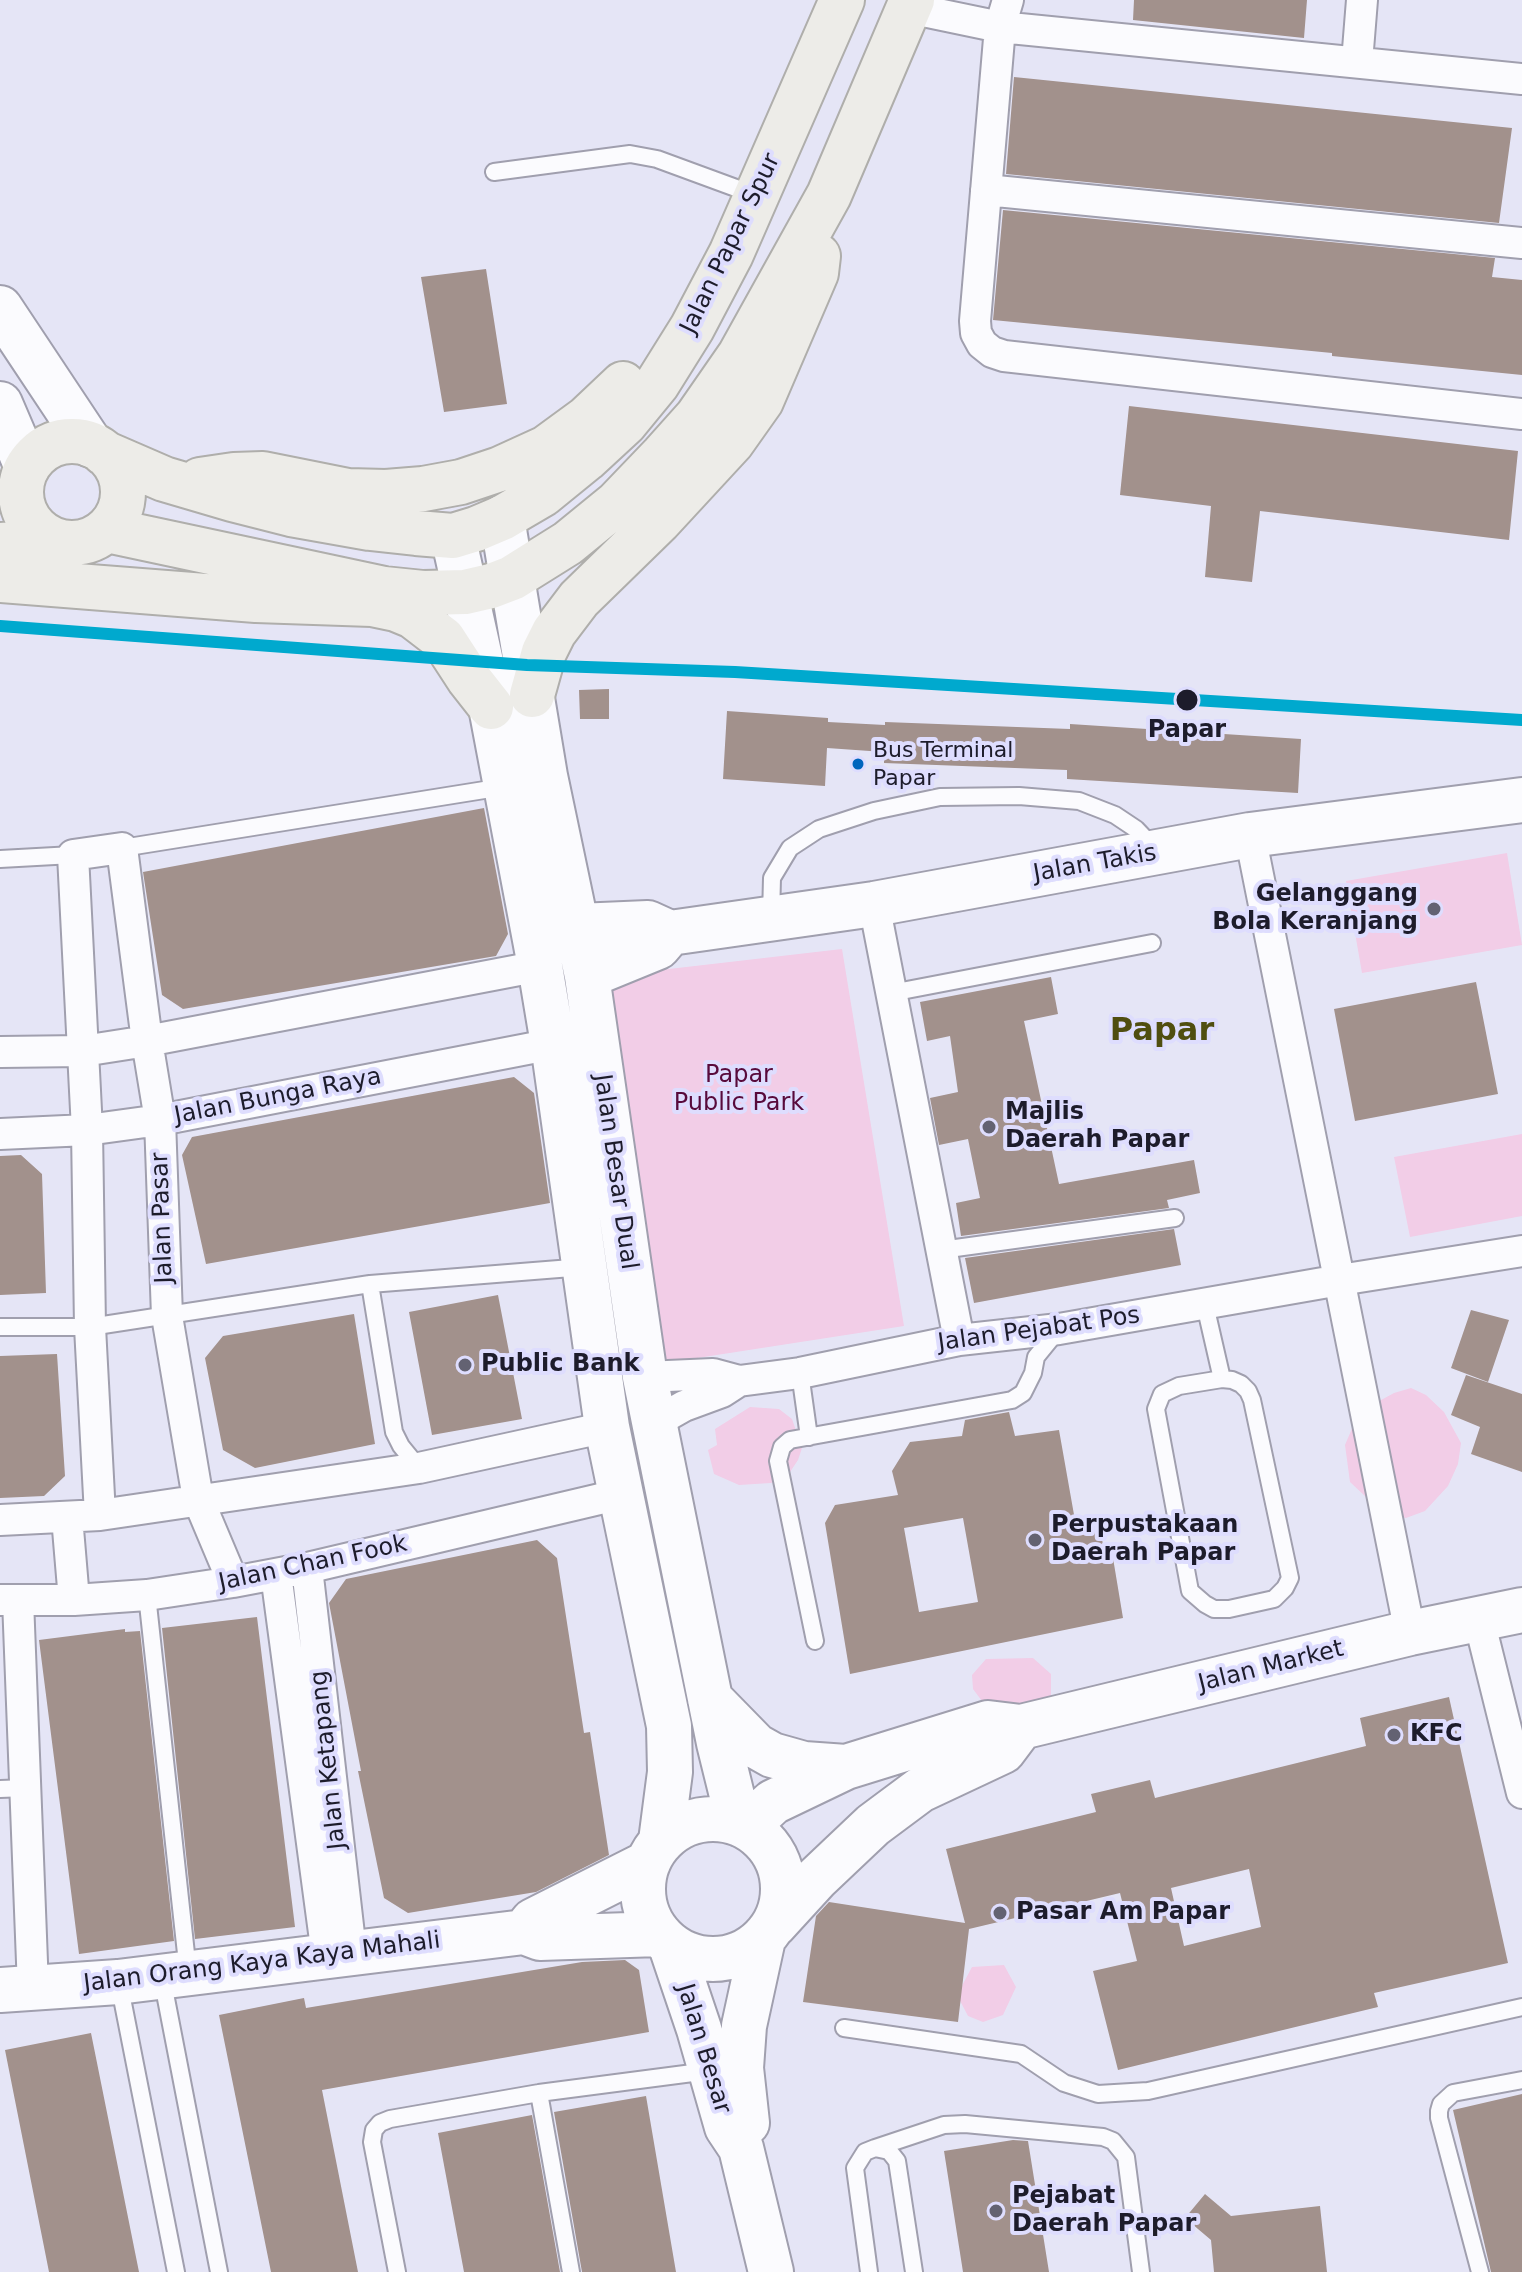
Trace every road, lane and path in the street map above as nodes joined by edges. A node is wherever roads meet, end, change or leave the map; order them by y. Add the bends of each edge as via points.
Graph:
1 (842, 0) edge
2 (1362, 0) edge
3 (910, 4) edge
4 (1004, 13) edge
5 (1357, 62) junction
6 (1522, 79) edge
7 (494, 172) dead end
8 (986, 190) junction
9 (829, 195) junction
10 (757, 196) junction
11 (1522, 243) edge
12 (0, 308) edge
13 (692, 328) junction
14 (0, 404) edge
15 (1522, 414) edge
16 (98, 449) junction
17 (17, 474) edge
18 (178, 483) junction
19 (502, 518) junction
20 (107, 530) junction
21 (453, 536) junction
22 (56, 541) junction
23 (0, 545) edge
24 (512, 578) junction
25 (0, 580) edge
26 (465, 592) junction
27 (532, 695) junction
28 (491, 707) junction
29 (505, 787) junction
30 (1522, 800) edge
31 (1250, 835) junction
32 (122, 848) junction
33 (1159, 852) junction
34 (73, 855) junction
35 (0, 859) edge
36 (874, 904) junction
37 (771, 919) junction
38 (578, 926) junction
39 (670, 933) junction
40 (1152, 943) dead end
41 (540, 966) junction
42 (587, 976) junction
43 (891, 993) junction
44 (147, 1041) junction
45 (553, 1044) junction
46 (83, 1051) junction
47 (0, 1052) edge
48 (160, 1120) junction
49 (87, 1130) junction
50 (0, 1134) edge
51 (1175, 1218) dead end
52 (941, 1250) junction
53 (1522, 1251) edge
54 (586, 1267) junction
55 (1340, 1280) junction
56 (370, 1284) junction
57 (1205, 1305) junction
58 (167, 1316) junction
59 (0, 1327) edge
60 (90, 1327) junction
61 (1059, 1329) junction
62 (959, 1340) junction
63 (800, 1373) junction
64 (645, 1377) junction
65 (1222, 1379) junction
66 (739, 1381) junction
67 (654, 1423) junction
68 (607, 1427) junction
69 (809, 1437) junction
70 (419, 1468) junction
71 (621, 1494) junction
72 (198, 1499) junction
73 (100, 1515) junction
74 (67, 1517) junction
75 (0, 1520) edge
76 (307, 1568) junction
77 (276, 1574) junction
78 (233, 1582) junction
79 (147, 1595) junction
80 (9, 1600) edge
81 (74, 1600) junction
82 (1522, 1610) edge
83 (1479, 1620) junction
84 (1410, 1633) junction
85 (815, 1641) dead end
86 (710, 1699) junction
87 (1021, 1727) junction
88 (846, 1767) junction
89 (13, 1788) edge
90 (1522, 1793) edge
91 (742, 1826) junction
92 (654, 1852) junction
93 (524, 1932) junction
94 (768, 1932) junction
95 (665, 1940) junction
96 (339, 1954) junction
97 (175, 1975) junction
98 (118, 1982) junction
99 (16, 1989) edge
100 (1522, 2007) edge
101 (844, 2028) dead end
102 (711, 2070) junction
103 (1522, 2080) edge
104 (539, 2093) junction
105 (741, 2148) junction
106 (875, 2148) junction
107 (176, 2272) edge
108 (219, 2272) edge
109 (397, 2272) edge
110 (571, 2272) edge
111 (771, 2272) edge
112 (869, 2272) edge
113 (914, 2272) edge
114 (1141, 2272) edge
115 (1480, 2272) edge

1 - 10 main road, Jalan Papar Spur
2 - 5 street
3 - 4 street
3 - 9 main road
4 - 5 street
4 - 8 street
5 - 6 street
7 - 10 lane via 630,154
8 - 11 street
8 - 15 street via 975,321 982,344 992,352
9 - 24 main road via 740,355 697,417 617,503 568,543
9 - 27 main road via 816,273 761,401 732,442 579,599 544,652
10 - 13 main road, Jalan Papar Spur
12 - 16 main road
13 - 18 main road via 546,448 461,482 386,492 348,491 263,474
13 - 19 main road, Jalan Papar Spur via 625,423 543,494
14 - 17 main road
16 - 17 main road via 73,441 55,444
16 - 18 main road
16 - 20 main road via 116,466 123,482 118,516
17 - 22 main road via 30,522
18 - 21 main road via 291,514
19 - 21 main road, Jalan Papar Spur
19 - 24 main road, Jalan Besar Dual
20 - 22 main road via 74,544
20 - 26 main road via 384,589
21 - 26 main road, Jalan Besar Dual
22 - 23 main road
24 - 26 main road
24 - 27 main road, Jalan Besar Dual
25 - 28 main road via 396,609 443,639
26 - 28 main road, Jalan Besar Dual
27 - 38 main road, Jalan Besar Dual
28 - 29 main road, Jalan Besar Dual
29 - 32 lane
29 - 41 main road, Jalan Besar Dual
30 - 31 main road, Jalan Takis
31 - 33 main road, Jalan Takis
31 - 55 street
32 - 34 street
32 - 44 street, Jalan Pasar
33 - 36 main road, Jalan Takis
33 - 37 lane via 1115,815 1079,801 940,797 819,829 790,848 772,878
34 - 35 lane
34 - 46 street
36 - 37 main road, Jalan Takis
36 - 43 street
37 - 39 main road, Jalan Takis
38 - 39 main road, Jalan Takis via 648,923
38 - 42 main road, Jalan Besar Dual
39 - 42 main road, Jalan Takis via 658,947
40 - 43 lane
41 - 44 street
41 - 45 main road, Jalan Besar Dual
42 - 64 main road, Jalan Besar Dual
43 - 52 street
44 - 46 street
44 - 48 street, Jalan Pasar
45 - 48 street, Jalan Bunga Raya
45 - 54 main road, Jalan Besar Dual
46 - 47 street
46 - 49 street
48 - 49 street, Jalan Bunga Raya
48 - 58 street, Jalan Pasar
49 - 50 street, Jalan Bunga Raya
49 - 60 street
51 - 52 lane
52 - 62 street
53 - 55 street, Jalan Pejabat Pos
54 - 56 lane
54 - 68 main road, Jalan Besar Dual
55 - 57 street, Jalan Pejabat Pos
55 - 84 street
56 - 58 lane
56 - 70 lane via 394,1432
57 - 61 street, Jalan Pejabat Pos
57 - 65 lane
58 - 60 lane
58 - 72 street, Jalan Pasar
59 - 60 lane
60 - 73 street
61 - 62 street, Jalan Pejabat Pos
61 - 69 lane via 1036,1357 1023,1393 1012,1400
62 - 63 street, Jalan Pejabat Pos
63 - 66 street, Jalan Pejabat Pos
63 - 69 lane
64 - 66 street, Jalan Pejabat Pos via 713,1374
64 - 67 main road, Jalan Besar Dual
65 - 65 lane via 1179,1386 1162,1394 1156,1409 1190,1591 1214,1609 1274,1599 1290,1578 1252,1400 1241,1384
66 - 67 street, Jalan Pejabat Pos
67 - 86 main road, Jalan Besar Dual
68 - 70 street
68 - 71 main road, Jalan Besar Dual
69 - 85 lane via 790,1440 778,1461
70 - 72 street
71 - 76 street, Jalan Chan Fook
71 - 92 main road, Jalan Besar Dual via 669,1726 670,1772
72 - 73 street
72 - 78 street, Jalan Pasar
73 - 74 street
74 - 75 street
74 - 81 street
76 - 77 street, Jalan Chan Fook
76 - 96 street, Jalan Ketapang
77 - 78 street, Jalan Chan Fook
77 - 96 street, Jalan Ketapang
78 - 79 street, Jalan Chan Fook
79 - 81 street, Jalan Chan Fook
79 - 97 lane
80 - 81 street, Jalan Chan Fook
80 - 89 street
82 - 83 main road, Jalan Market
83 - 84 main road, Jalan Market
83 - 90 street
84 - 87 main road, Jalan Market
86 - 88 main road via 756,1746 772,1755
86 - 91 main road, Jalan Besar Dual
87 - 88 main road, Jalan Market via 988,1723
87 - 94 main road via 1003,1751 920,1790 873,1825
88 - 91 main road, Jalan Market via 773,1802
89 - 99 street
91 - 92 main road via 719,1819 697,1821 677,1828
91 - 94 main road via 761,1838 780,1870 781,1908
92 - 93 main road, Jalan Orang Kaya Kaya Mahali via 533,1921
92 - 95 main road via 642,1887 646,1912
93 - 95 main road, Jalan Orang Kaya Kaya Mahali via 540,1938
93 - 96 main road, Jalan Orang Kaya Kaya Mahali
94 - 95 main road via 743,1954 718,1960 694,1957
94 - 105 main road, Jalan Besar via 744,2026 741,2068 747,2126
95 - 102 main road, Jalan Besar
96 - 97 main road, Jalan Orang Kaya Kaya Mahali
97 - 98 main road, Jalan Orang Kaya Kaya Mahali
97 - 108 lane
98 - 99 main road, Jalan Orang Kaya Kaya Mahali
98 - 107 lane
100 - 101 lane via 1148,2091 1098,2094 1064,2083 1021,2054
102 - 104 lane
102 - 105 main road, Jalan Besar via 727,2127
103 - 115 lane via 1453,2093 1439,2111
104 - 109 lane via 390,2119 374,2130
104 - 110 lane
105 - 111 main road, Jalan Besar
106 - 112 lane via 865,2152 855,2168
106 - 113 lane via 889,2151 897,2161
106 - 114 lane via 944,2125 965,2124 1113,2141 1126,2157

